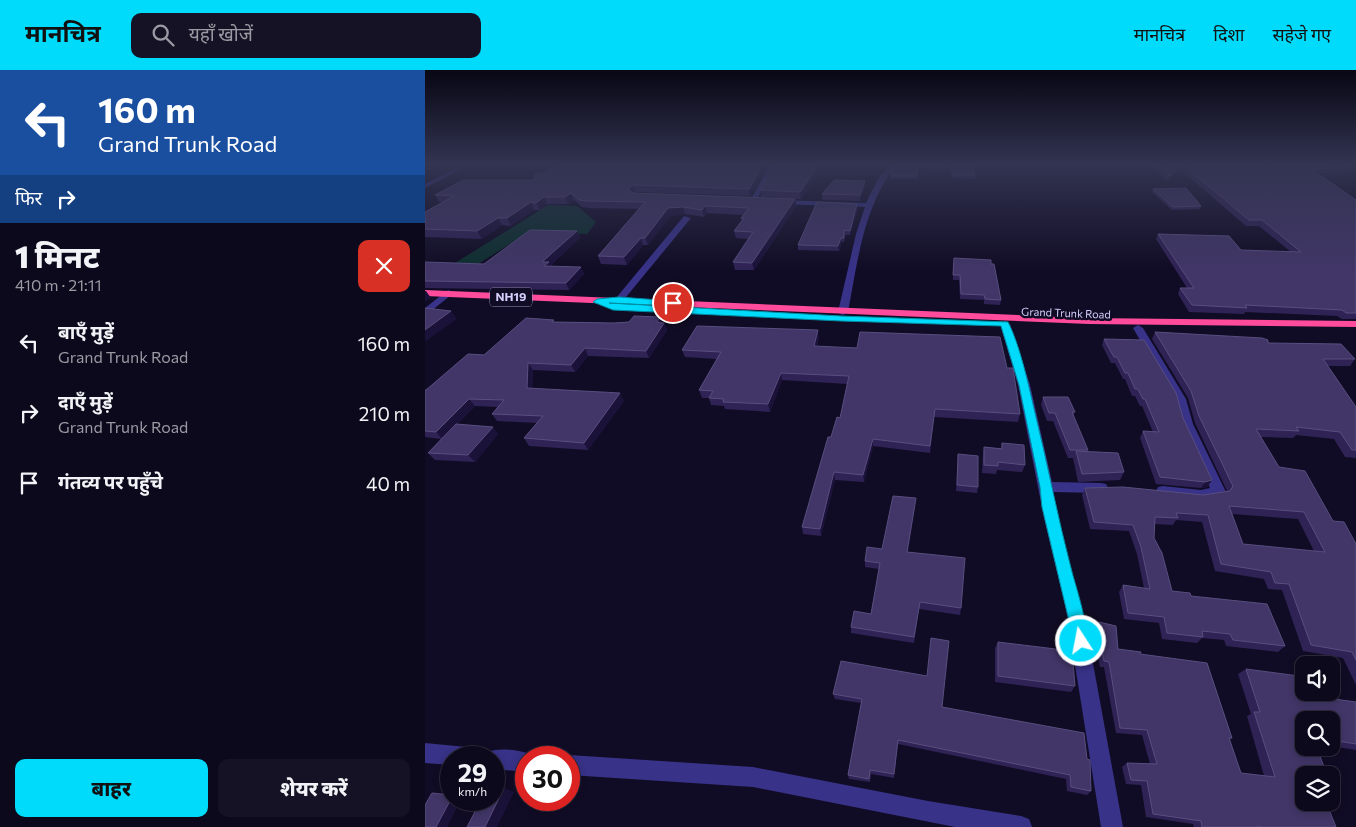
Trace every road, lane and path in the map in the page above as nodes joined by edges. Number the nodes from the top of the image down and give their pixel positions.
1 (871, 199) edge
2 (743, 201) edge
3 (753, 201) joint
4 (763, 201) edge
5 (772, 202) edge
6 (869, 205) junction
7 (687, 218) edge
8 (425, 293) edge
9 (448, 294) junction
10 (619, 300) junction
11 (597, 302) junction
12 (843, 312) junction
13 (425, 313) edge
14 (1005, 324) junction
15 (1356, 324) edge
16 (1138, 328) junction
17 (1356, 331) edge
18 (1046, 487) junction
19 (1120, 488) edge
20 (1147, 490) edge
21 (425, 753) edge
22 (440, 754) edge
23 (580, 767) edge
24 (1021, 827) edge
25 (1112, 827) edge

1 - 6 street
2 - 3 street
3 - 4 street
5 - 6 street
6 - 12 street
7 - 10 street
8 - 9 highway, Grand Trunk Road / NH19
9 - 11 highway, Grand Trunk Road / NH19
9 - 13 street
10 - 11 highway, Grand Trunk Road / NH19
10 - 12 highway, Grand Trunk Road / NH19
11 - 14 highway, Grand Trunk Road / NH19
12 - 15 highway, Grand Trunk Road / NH19
14 - 16 highway, Grand Trunk Road / NH19
14 - 18 street
16 - 17 highway, Grand Trunk Road / NH19
16 - 20 street
18 - 19 street
18 - 25 street
21 - 22 street
23 - 24 street

